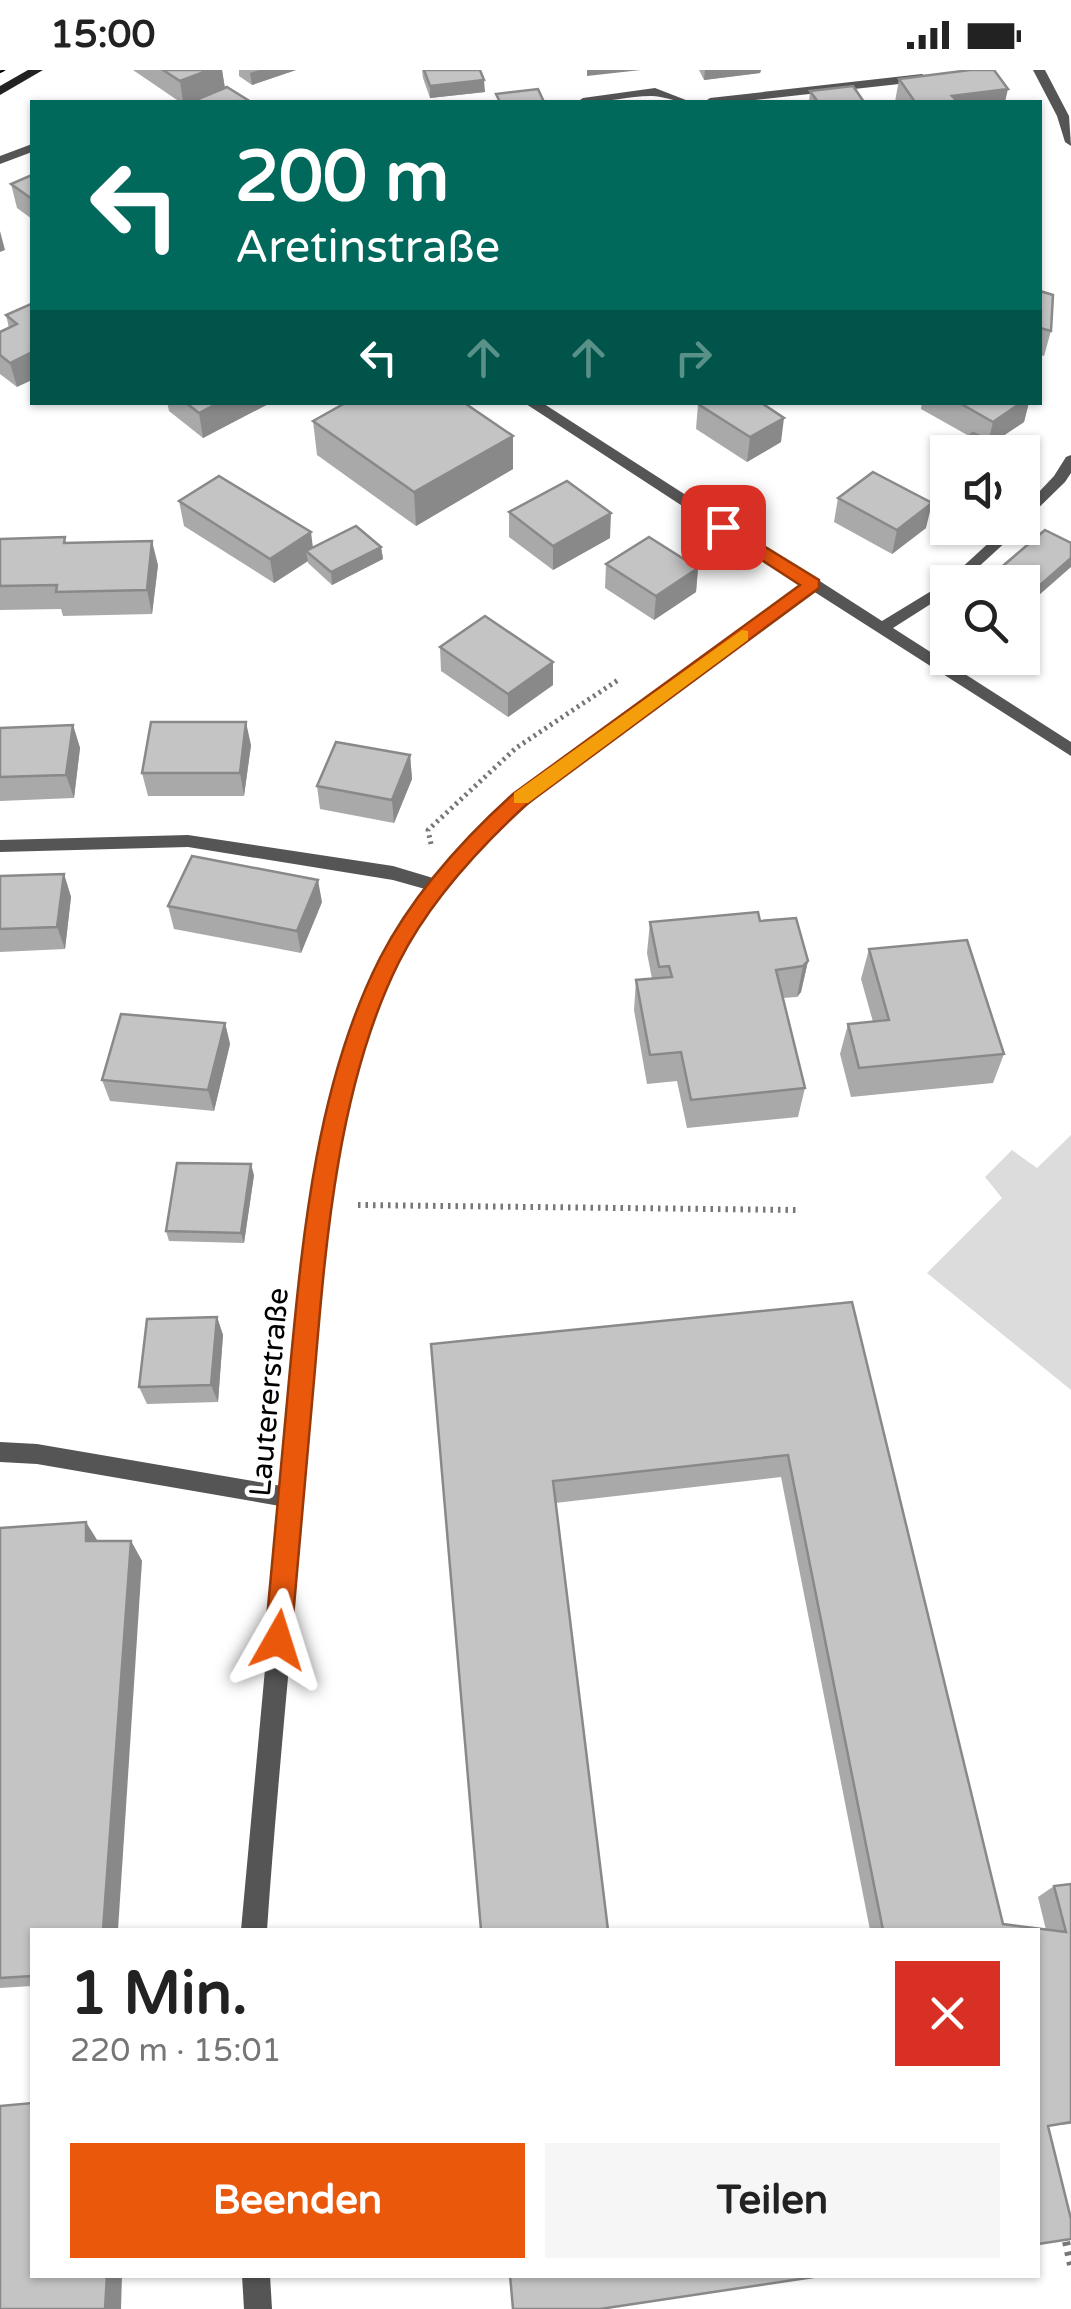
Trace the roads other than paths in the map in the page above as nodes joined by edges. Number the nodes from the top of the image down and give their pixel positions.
1 (37, 70) edge
2 (1038, 70) edge
3 (928, 77) edge
4 (0, 90) edge
5 (597, 100) edge
6 (679, 100) edge
7 (727, 100) edge
8 (1071, 142) edge
9 (30, 149) edge
10 (0, 160) edge
11 (535, 405) edge
12 (1071, 460) edge
13 (1040, 500) edge
14 (995, 545) edge
15 (972, 565) edge
16 (812, 584) junction
17 (930, 597) edge
18 (882, 628) junction
19 (1071, 750) edge
20 (0, 846) edge
21 (438, 886) junction
22 (0, 1452) edge
23 (292, 1498) junction
24 (254, 1928) edge
25 (256, 2278) edge
26 (258, 2309) edge

1 - 4 main road
2 - 8 street
3 - 7 street
5 - 6 street
9 - 10 street
11 - 16 street
12 - 13 street
14 - 15 street
16 - 18 street
16 - 21 street, Lautererstraße
17 - 18 street
18 - 19 street
20 - 21 street
21 - 23 street, Lautererstraße
22 - 23 street
23 - 24 street, Lautererstraße
25 - 26 street

